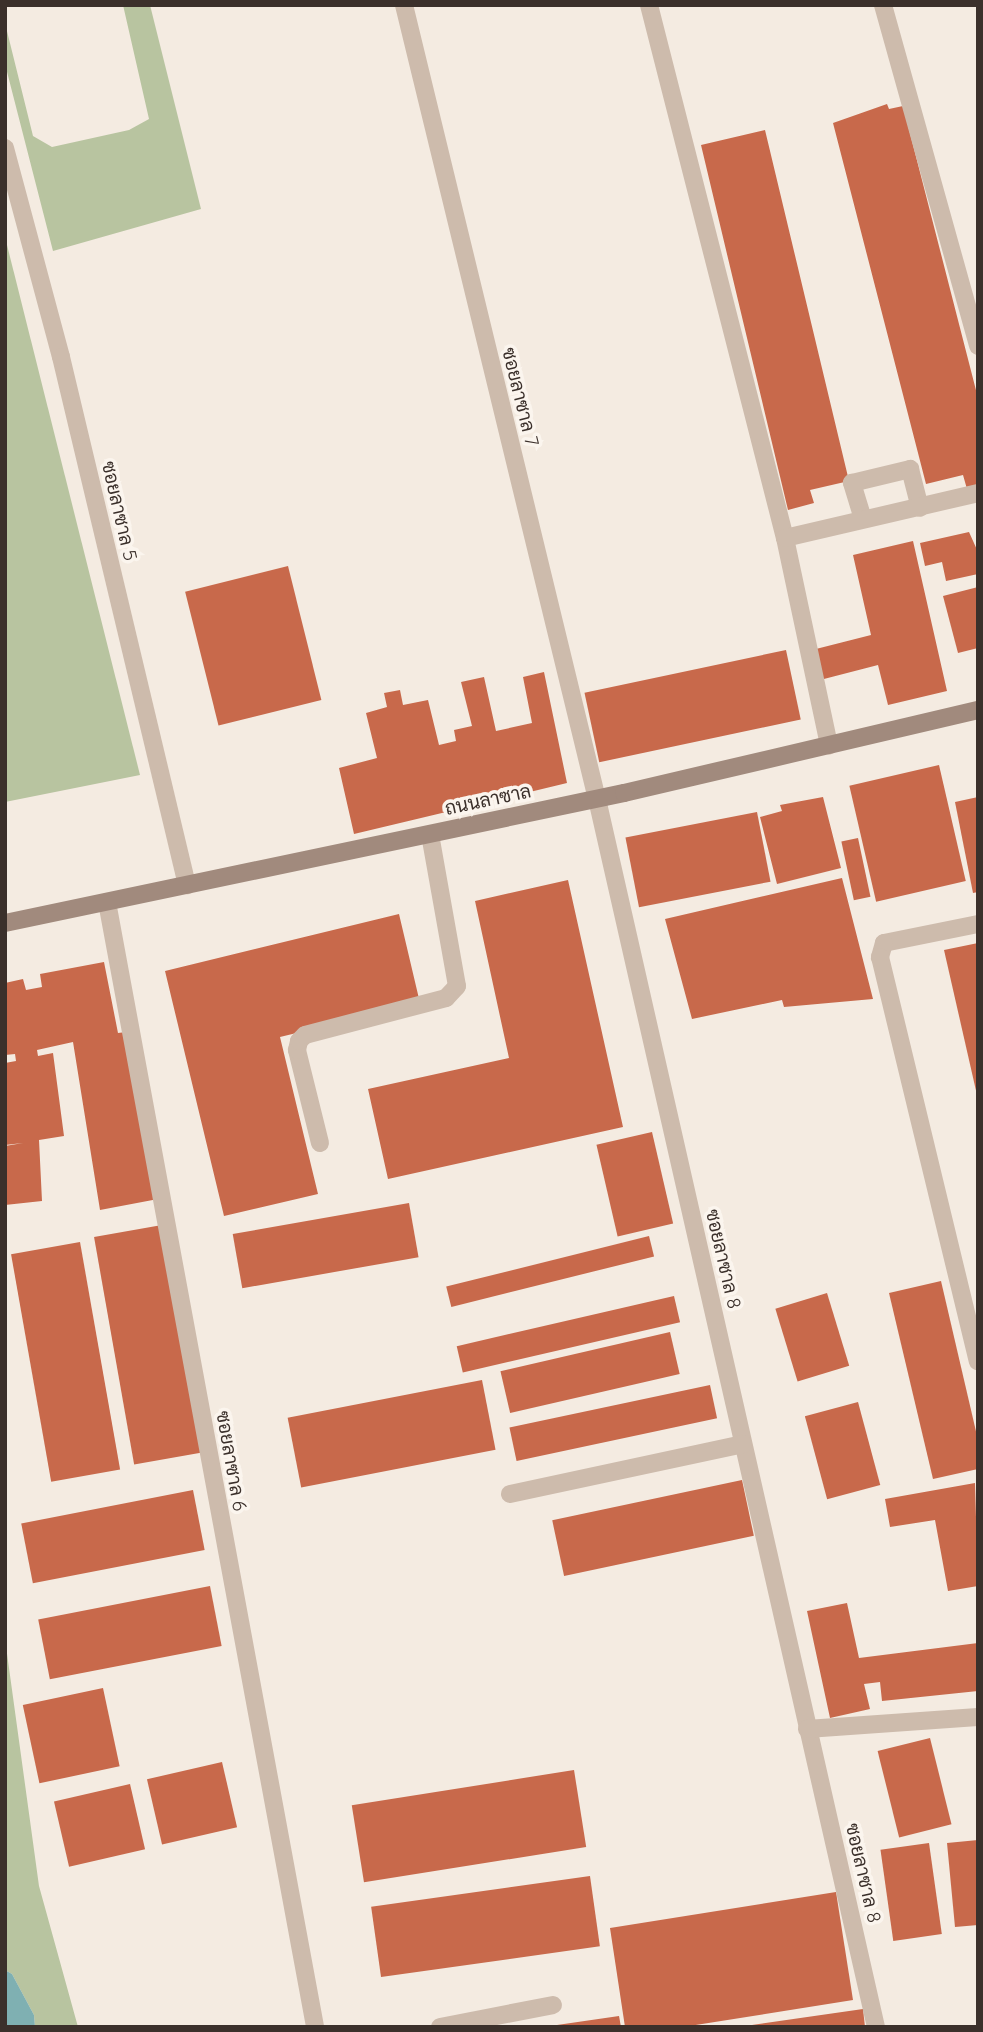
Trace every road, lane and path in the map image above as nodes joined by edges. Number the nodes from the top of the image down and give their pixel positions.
1 (404, 5) edge
2 (649, 5) edge
3 (883, 5) edge
4 (5, 148) edge
5 (978, 346) edge
6 (978, 493) edge
7 (920, 508) junction
8 (863, 519) junction
9 (785, 538) junction
10 (978, 710) edge
11 (829, 745) junction
12 (597, 799) junction
13 (430, 834) junction
14 (187, 885) junction
15 (107, 902) junction
16 (5, 923) edge
17 (978, 924) edge
18 (320, 1143) dead end
19 (978, 1361) edge
20 (743, 1444) junction
21 (510, 1494) dead end
22 (978, 1717) edge
23 (807, 1729) junction
24 (553, 2005) dead end
25 (315, 2027) edge
26 (440, 2027) edge
27 (876, 2027) edge

1 - 12 street, ซอยลาซาล 7
2 - 9 street
3 - 5 street
4 - 14 street, ซอยลาซาล 5
6 - 7 street
7 - 8 street
7 - 8 street
8 - 9 street
9 - 11 street
10 - 11 street, ถนนลาซาล
11 - 12 street, ถนนลาซาล
12 - 13 street, ถนนลาซาล
12 - 20 street, ซอยลาซาล 8
13 - 14 street, ถนนลาซาล
13 - 18 street
14 - 15 street, ถนนลาซาล
15 - 16 street, ถนนลาซาล
15 - 25 street, ซอยลาซาล 6
17 - 19 street
20 - 21 street
20 - 23 street, ซอยลาซาล 8
22 - 23 street
23 - 27 street, ซอยลาซาล 8
24 - 26 street

